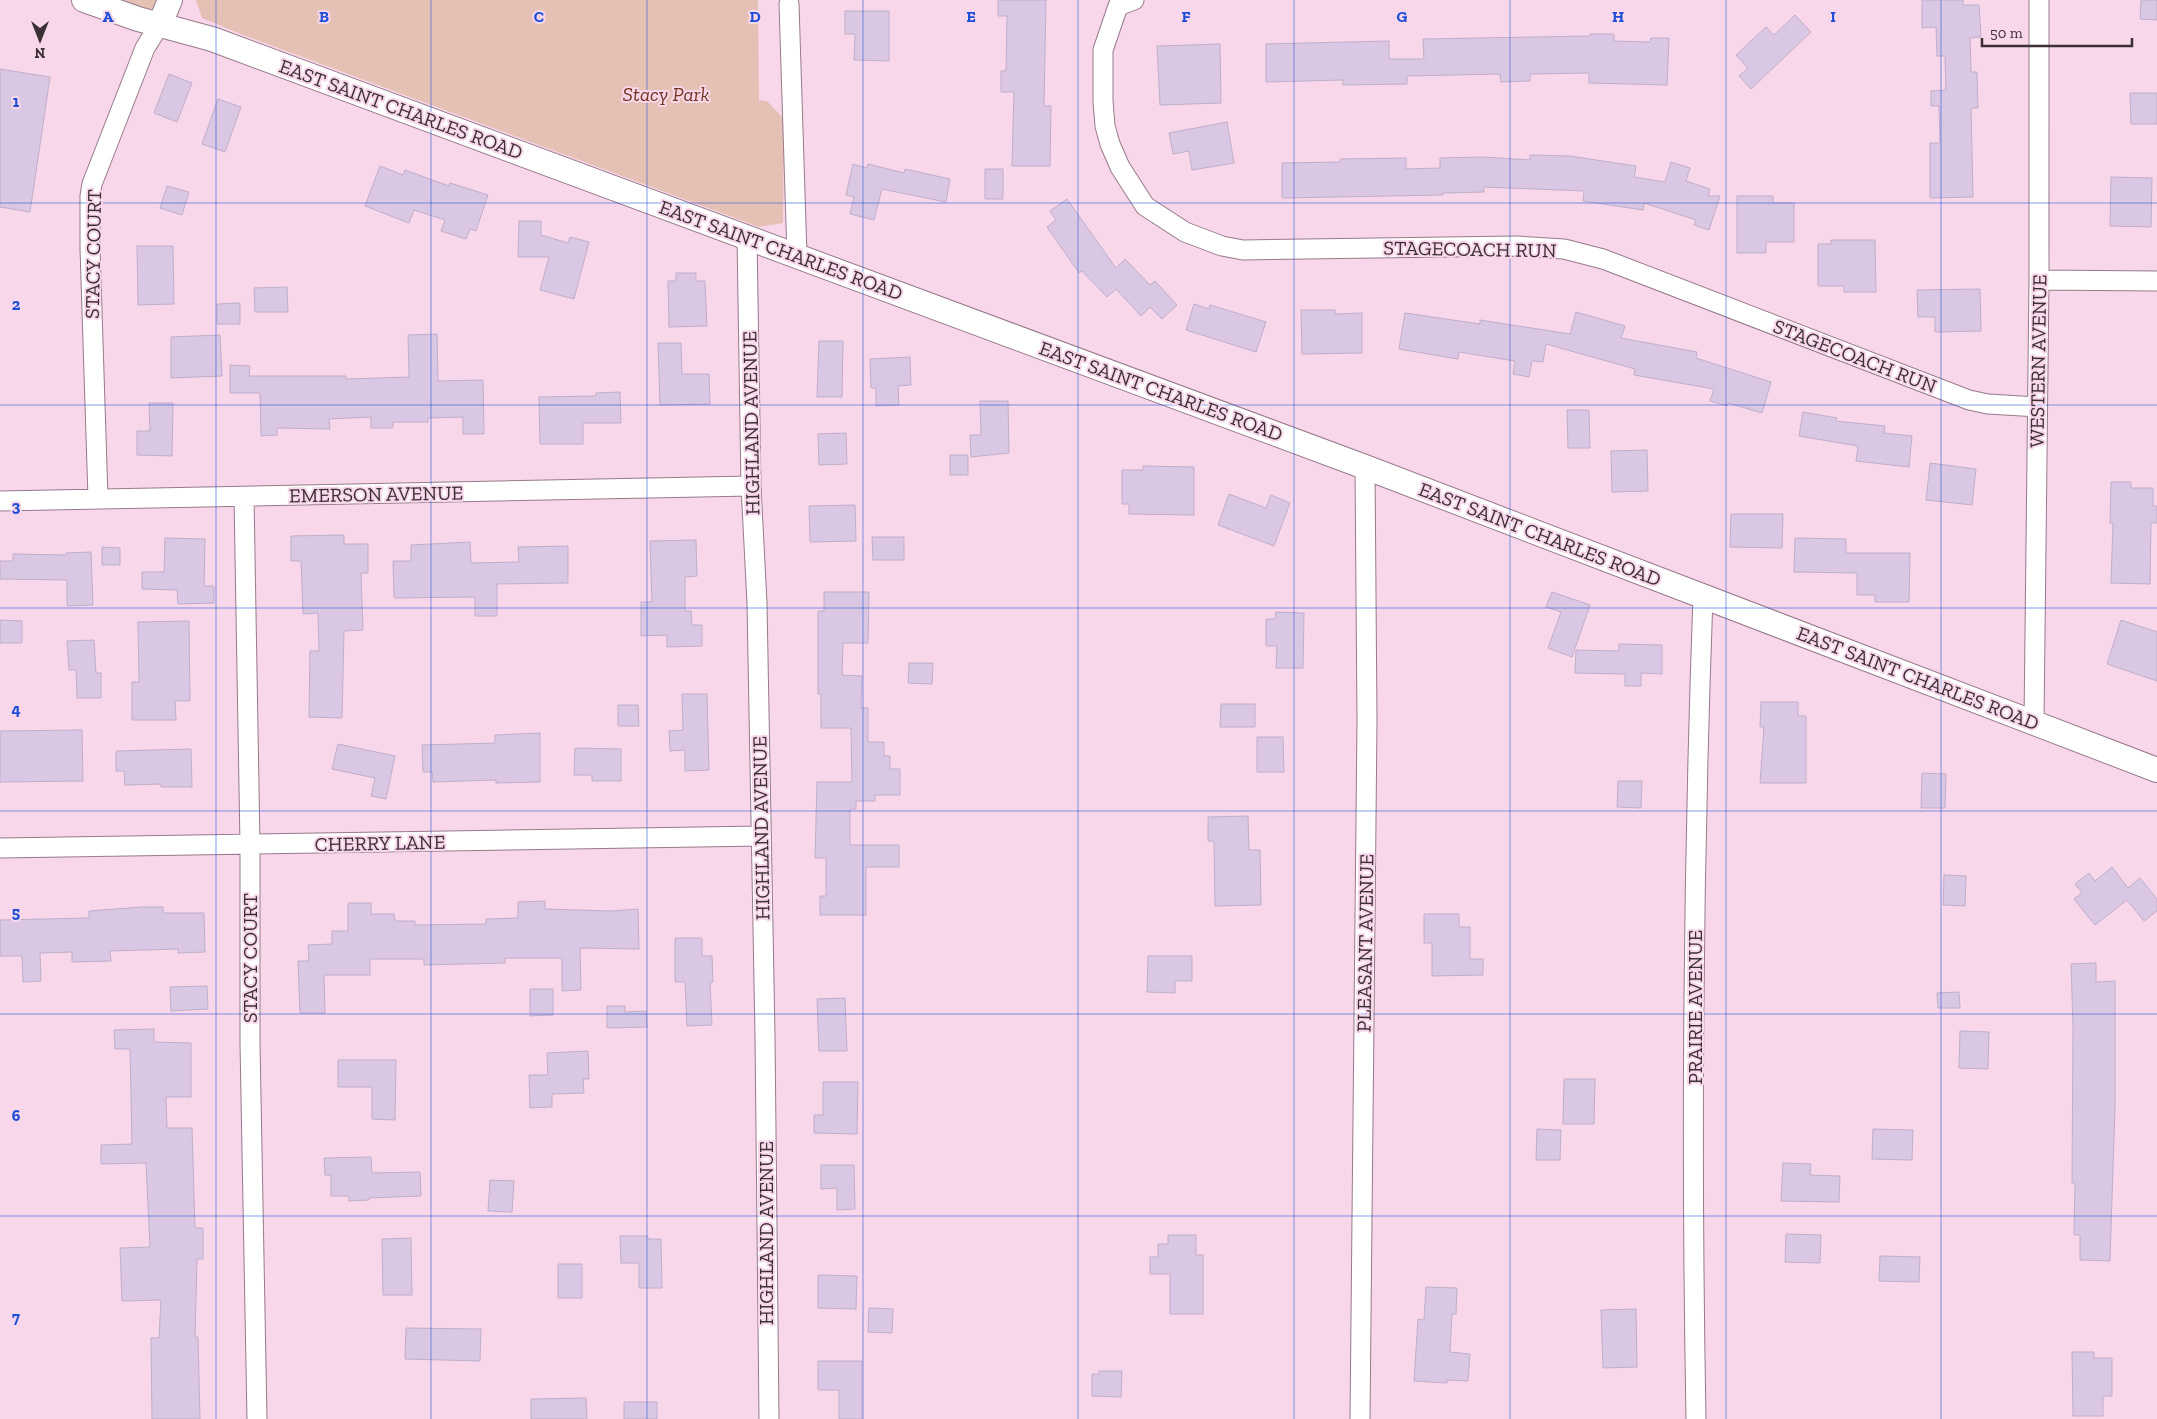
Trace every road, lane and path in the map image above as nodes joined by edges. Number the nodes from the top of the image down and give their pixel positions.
1 (84, 0) edge
2 (170, 0) edge
3 (1134, 0) edge
4 (2039, 0) edge
5 (790, 4) dead end
6 (160, 24) junction
7 (747, 237) junction
8 (797, 256) junction
9 (2039, 280) junction
10 (2157, 281) edge
11 (2037, 407) junction
12 (1365, 467) junction
13 (751, 486) junction
14 (244, 497) junction
15 (98, 498) junction
16 (0, 500) edge
17 (1703, 596) junction
18 (2034, 723) junction
19 (2157, 770) edge
20 (761, 836) junction
21 (250, 845) junction
22 (0, 848) edge
23 (257, 1419) edge
24 (768, 1419) edge
25 (1360, 1419) edge
26 (1696, 1419) edge

1 - 6 street, EAST SAINT CHARLES ROAD
2 - 6 street
3 - 11 street, STAGECOACH RUN
4 - 9 street, WESTERN AVENUE
5 - 8 street
6 - 7 street, EAST SAINT CHARLES ROAD
6 - 15 street, STACY COURT
7 - 8 street, EAST SAINT CHARLES ROAD
7 - 13 street, HIGHLAND AVENUE
8 - 12 street, EAST SAINT CHARLES ROAD
9 - 10 street
9 - 11 street, WESTERN AVENUE
11 - 18 street, WESTERN AVENUE
12 - 17 street, EAST SAINT CHARLES ROAD
12 - 25 street, PLEASANT AVENUE
13 - 14 street, EMERSON AVENUE
13 - 20 street, HIGHLAND AVENUE
14 - 15 street, EMERSON AVENUE
14 - 21 street, STACY COURT
15 - 16 street, EMERSON AVENUE
17 - 18 street, EAST SAINT CHARLES ROAD
17 - 26 street, PRAIRIE AVENUE
18 - 19 street, EAST SAINT CHARLES ROAD
20 - 21 street, CHERRY LANE
20 - 24 street, HIGHLAND AVENUE
21 - 22 street, CHERRY LANE
21 - 23 street, STACY COURT

